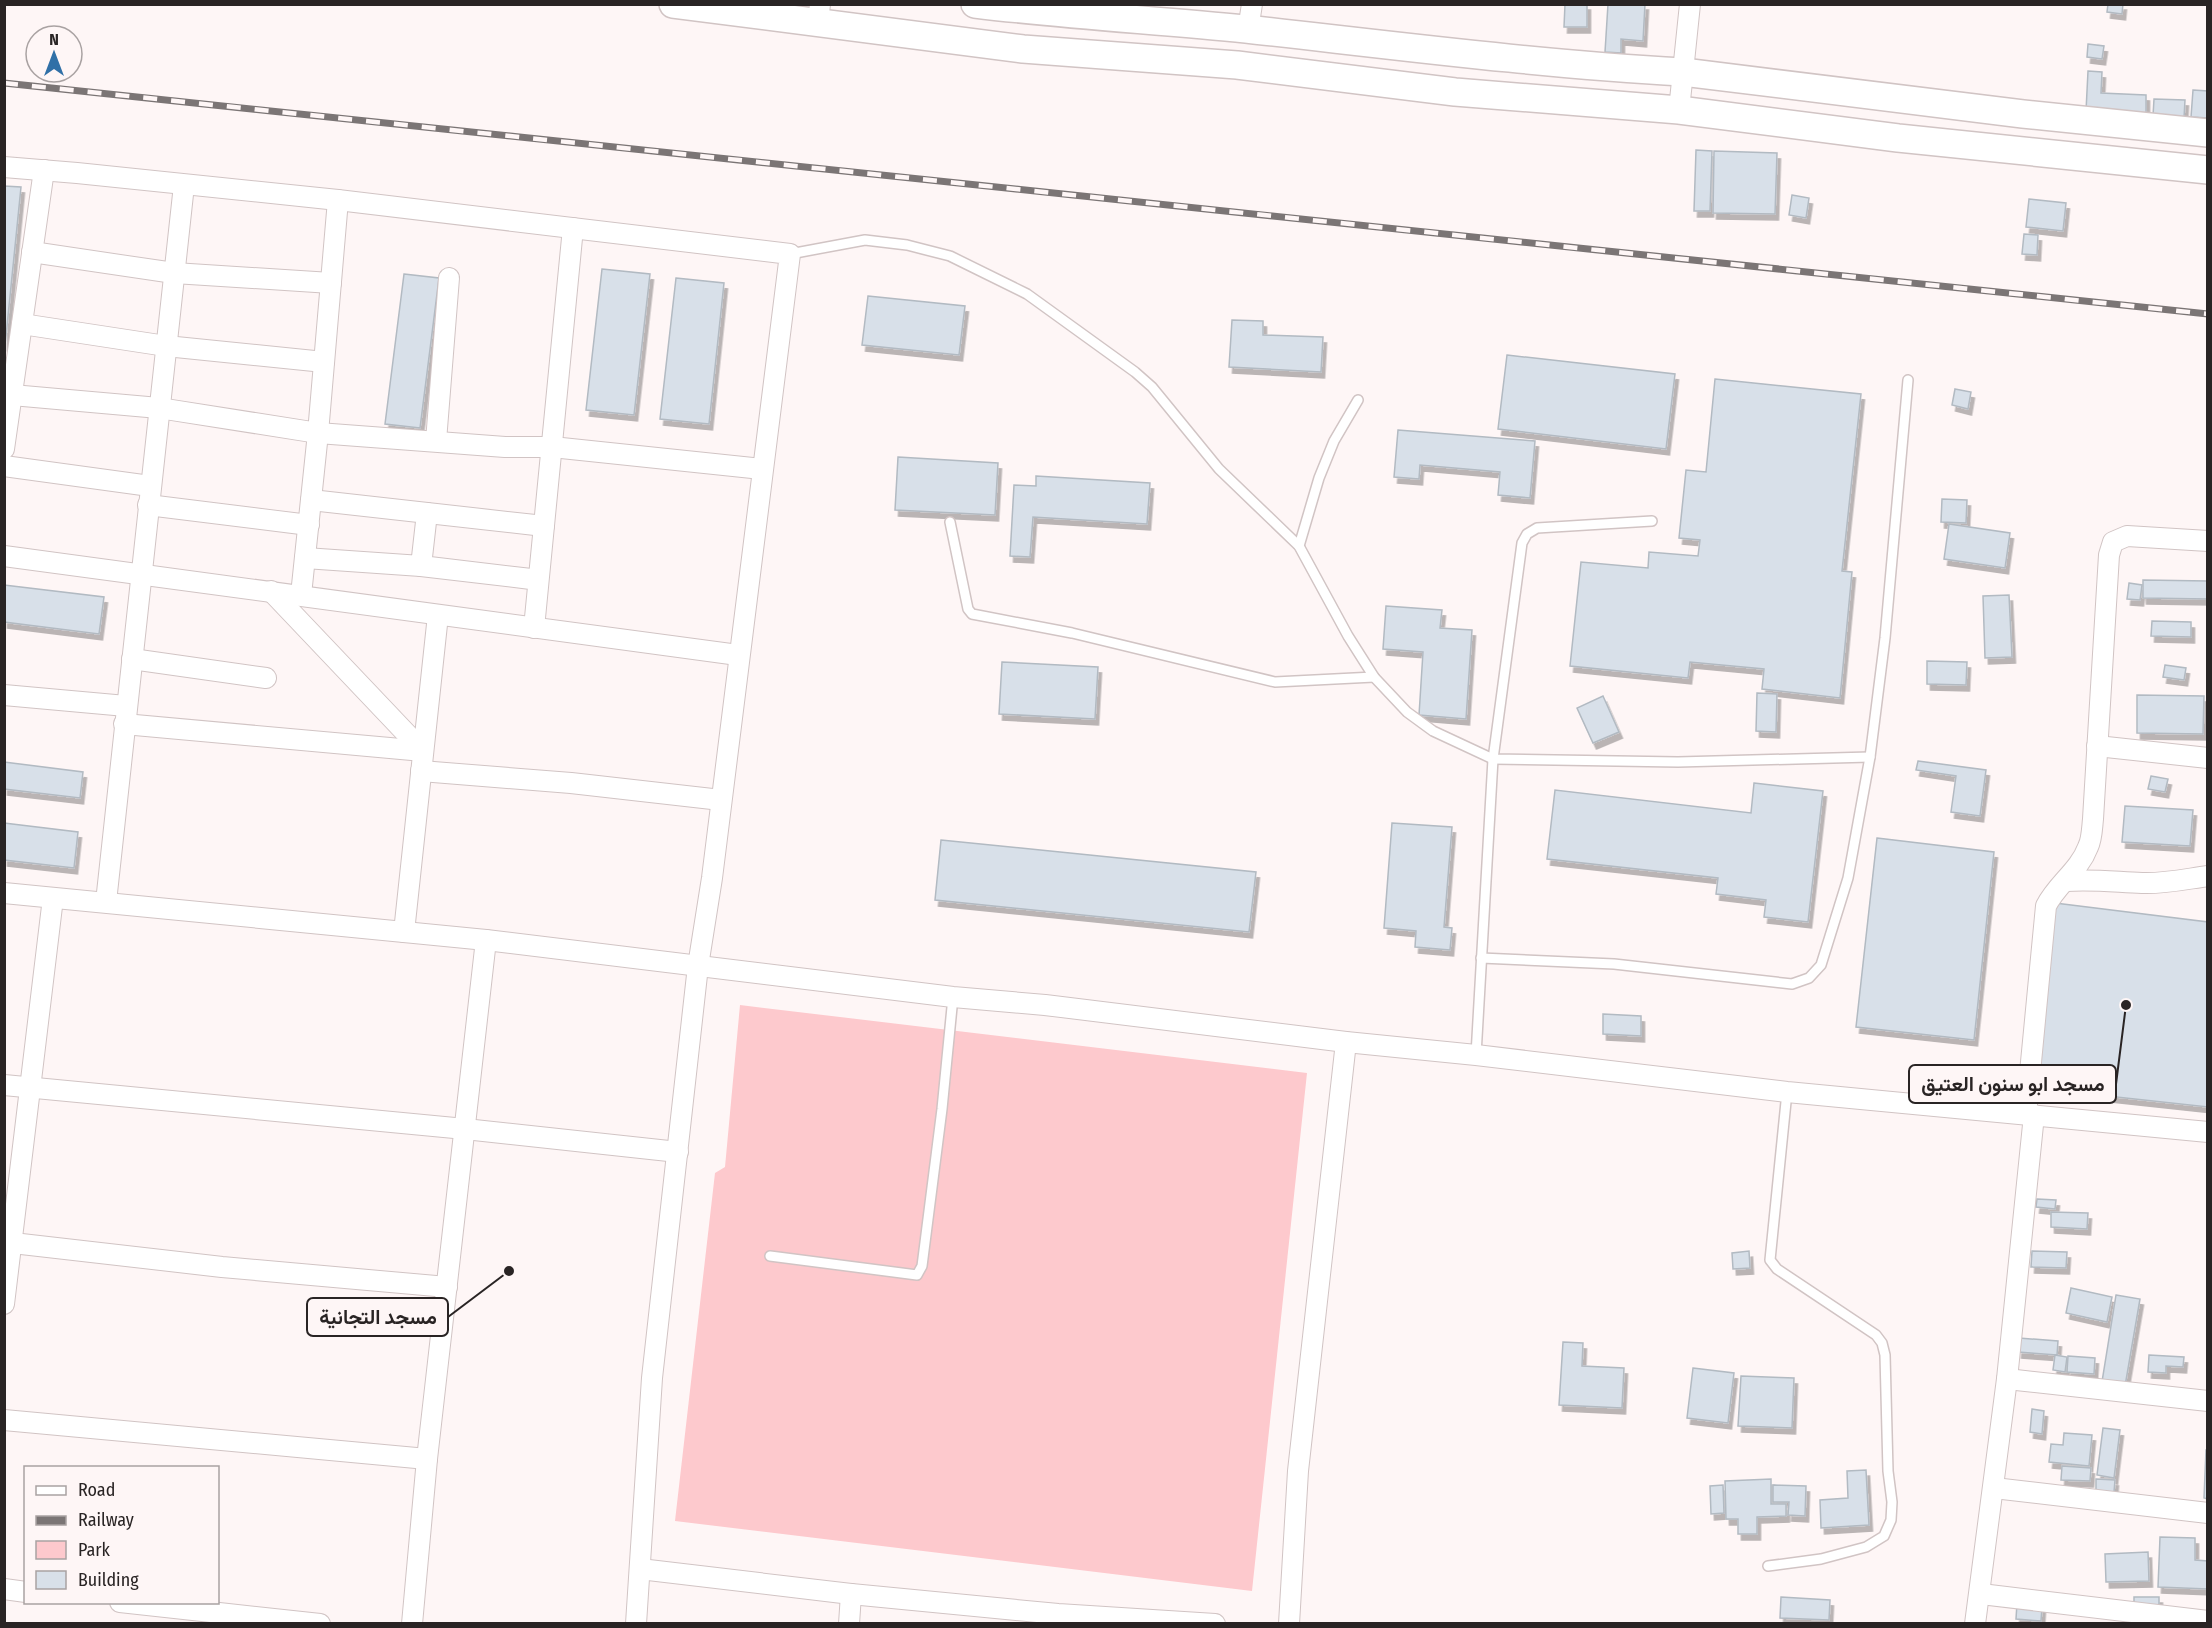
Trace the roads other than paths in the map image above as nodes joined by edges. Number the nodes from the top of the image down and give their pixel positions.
1 (673, 4) edge
2 (975, 4) edge
3 (1690, 4) edge
4 (819, 14) edge
5 (1250, 17) edge
6 (1683, 72) junction
7 (1679, 110) junction
8 (2208, 133) edge
9 (4, 167) edge
10 (2208, 170) edge
11 (44, 171) junction
12 (184, 185) junction
13 (338, 200) junction
14 (573, 228) junction
15 (33, 252) junction
16 (790, 254) junction
17 (174, 273) junction
18 (450, 278) dead end
19 (331, 283) junction
20 (22, 324) junction
21 (166, 345) junction
22 (324, 362) junction
23 (10, 365) edge
24 (1908, 380) dead end
25 (12, 395) junction
26 (1358, 400) dead end
27 (159, 408) junction
28 (318, 433) junction
29 (436, 441) junction
30 (552, 447) junction
31 (4, 449) edge
32 (4, 466) edge
33 (762, 469) junction
34 (149, 496) junction
35 (311, 500) junction
36 (428, 513) junction
37 (1652, 520) dead end
38 (950, 522) dead end
39 (309, 525) junction
40 (544, 526) junction
41 (2208, 541) edge
42 (1299, 546) junction
43 (4, 556) edge
44 (305, 558) junction
45 (422, 566) junction
46 (142, 575) junction
47 (531, 579) dead end
48 (271, 591) junction
49 (301, 595) junction
50 (438, 615) junction
51 (534, 628) junction
52 (738, 656) junction
53 (132, 658) junction
54 (1374, 677) junction
55 (266, 678) dead end
56 (4, 694) edge
57 (125, 715) junction
58 (2097, 746) junction
59 (1870, 757) junction
60 (2208, 758) edge
61 (1493, 759) junction
62 (422, 761) junction
63 (721, 800) junction
64 (2208, 876) edge
65 (2066, 880) junction
66 (4, 892) edge
67 (53, 898) junction
68 (106, 902) junction
69 (404, 932) junction
70 (486, 940) junction
71 (1481, 958) junction
72 (698, 966) junction
73 (953, 997) junction
74 (1346, 1042) junction
75 (1476, 1055) junction
76 (4, 1085) edge
77 (30, 1087) junction
78 (1787, 1092) junction
79 (2030, 1115) junction
80 (465, 1129) junction
81 (2208, 1132) edge
82 (678, 1152) junction
83 (8, 1242) edge
84 (770, 1256) dead end
85 (447, 1287) junction
86 (4, 1304) edge
87 (2007, 1379) junction
88 (2208, 1401) edge
89 (4, 1420) edge
90 (428, 1459) junction
91 (1994, 1488) junction
92 (2208, 1513) edge
93 (1768, 1566) dead end
94 (640, 1569) junction
95 (4, 1589) edge
96 (24, 1592) edge
97 (851, 1594) junction
98 (1981, 1594) junction
99 (139, 1604) edge
100 (2208, 1621) edge
101 (320, 1623) edge
102 (412, 1623) edge
103 (636, 1623) edge
104 (849, 1623) edge
105 (1215, 1623) edge
106 (1289, 1623) edge
107 (1975, 1623) edge

1 - 4 main road
2 - 5 main road
3 - 6 street
4 - 7 main road
5 - 6 main road
6 - 7 street
6 - 8 main road
7 - 10 main road
9 - 11 street
11 - 12 street
11 - 15 street
12 - 13 street
12 - 17 street
13 - 14 street
13 - 19 street
14 - 16 street
14 - 30 street
15 - 17 street
15 - 20 street
16 - 33 street
16 - 42 lane
17 - 19 street
17 - 21 street
18 - 29 street
19 - 22 street
20 - 21 street
20 - 23 street
21 - 22 street
21 - 27 street
22 - 28 street
23 - 25 street
24 - 59 lane
25 - 27 street
25 - 31 street
26 - 42 lane
27 - 28 street
27 - 34 street
28 - 29 street
28 - 35 street
29 - 30 street
30 - 33 street
30 - 40 street
32 - 34 street
33 - 52 street
34 - 39 street
34 - 46 street
35 - 36 street
35 - 39 street
36 - 40 street
36 - 45 street
37 - 61 lane
38 - 54 lane
39 - 44 street
40 - 51 street
41 - 58 street
42 - 54 lane
43 - 46 street
44 - 45 street
44 - 49 street
45 - 47 street
46 - 48 street
46 - 53 street
48 - 49 street
48 - 62 street
49 - 50 street
50 - 51 street
50 - 62 street
51 - 52 street
52 - 63 street
53 - 55 street
53 - 57 street
54 - 61 lane
56 - 57 street
57 - 62 street
57 - 68 street
58 - 60 street
58 - 65 street
59 - 61 lane
59 - 71 lane
61 - 71 lane
62 - 63 street
62 - 69 street
63 - 72 street
64 - 65 street
65 - 79 street
66 - 67 street
67 - 68 street
67 - 77 street
68 - 69 street
69 - 70 street
70 - 72 street
70 - 80 street
71 - 75 lane
72 - 73 street
72 - 82 street
73 - 74 street
73 - 84 lane
74 - 75 street
74 - 106 street
75 - 78 street
76 - 77 street
77 - 80 street
77 - 83 street
78 - 79 street
78 - 93 lane
79 - 81 street
79 - 87 street
80 - 82 street
80 - 85 street
82 - 94 street
83 - 85 street
83 - 86 street
85 - 90 street
87 - 88 street
87 - 91 street
89 - 90 street
90 - 102 street
91 - 92 street
91 - 98 street
94 - 97 street
94 - 103 street
95 - 96 street
97 - 104 street
97 - 105 street
98 - 100 street
98 - 107 street
99 - 101 street

